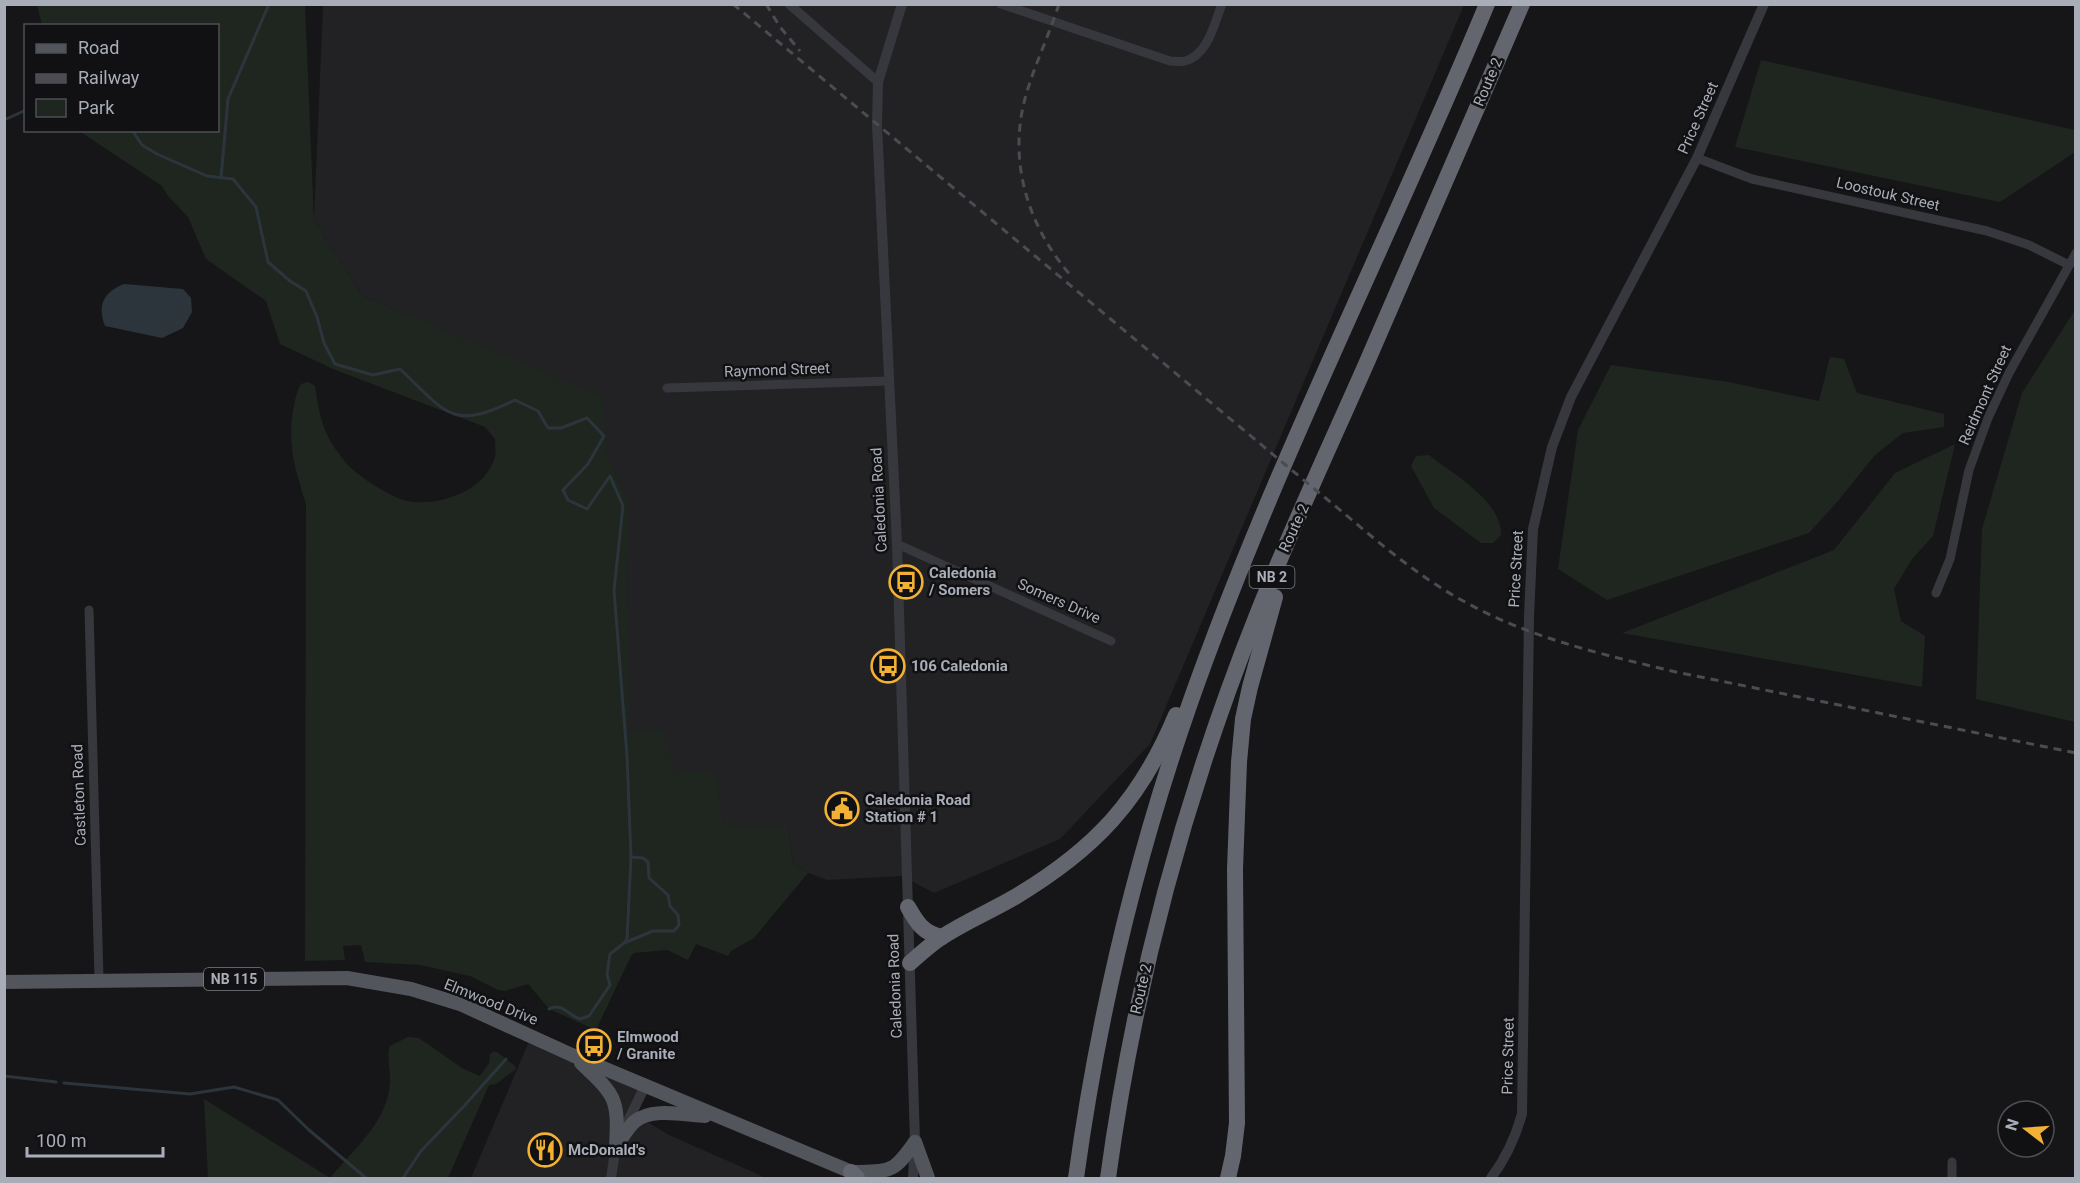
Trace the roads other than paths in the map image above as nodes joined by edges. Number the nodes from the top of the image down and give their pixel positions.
1 (789, 4) edge
2 (902, 4) edge
3 (1000, 4) edge
4 (1222, 4) edge
5 (1487, 4) edge
6 (1522, 4) edge
7 (1764, 4) edge
8 (878, 82) junction
9 (1698, 159) junction
10 (2076, 253) edge
11 (2069, 265) junction
12 (888, 381) junction
13 (667, 388) dead end
14 (1303, 508) junction
15 (897, 544) junction
16 (1936, 593) dead end
17 (89, 610) dead end
18 (1218, 631) junction
19 (1111, 641) dead end
20 (908, 907) junction
21 (942, 937) junction
22 (910, 963) junction
23 (99, 980) junction
24 (4, 982) edge
25 (572, 1055) junction
26 (645, 1086) junction
27 (718, 1117) junction
28 (915, 1142) junction
29 (616, 1146) junction
30 (1952, 1162) dead end
31 (858, 1176) edge
32 (611, 1179) edge
33 (913, 1179) edge
34 (928, 1179) edge
35 (1076, 1179) edge
36 (1108, 1179) edge
37 (1228, 1179) edge
38 (1491, 1179) edge
39 (1952, 1179) edge

1 - 8 street
2 - 8 street, Caledonia Road
3 - 4 street
5 - 18 highway, Route 2 / NB 2
6 - 14 highway, Route 2 / NB 2
7 - 9 street, Price Street
8 - 12 street, Caledonia Road
9 - 11 street, Loostouk Street
9 - 38 street, Price Street
10 - 11 street, Reidmont Street
11 - 16 street, Reidmont Street
12 - 13 street, Raymond Street
12 - 15 street, Caledonia Road
14 - 36 highway, Route 2 / NB 2
14 - 37 highway
15 - 19 street, Somers Drive
15 - 20 street, Caledonia Road
17 - 23 street, Castleton Road
18 - 21 highway
18 - 35 highway, Route 2 / NB 2
20 - 21 highway
20 - 22 street, Caledonia Road
21 - 22 highway
22 - 28 street, Caledonia Road
23 - 24 main road, Elmwood Drive / NB 115
23 - 25 main road, Elmwood Drive / NB 115
25 - 26 main road, Elmwood Drive / NB 115
25 - 29 main road
26 - 27 main road, Elmwood Drive / NB 115
26 - 29 street
27 - 29 main road
27 - 31 main road, Elmwood Drive / NB 115
28 - 31 main road
28 - 33 street, Caledonia Road
28 - 34 main road
29 - 32 street
30 - 39 street

